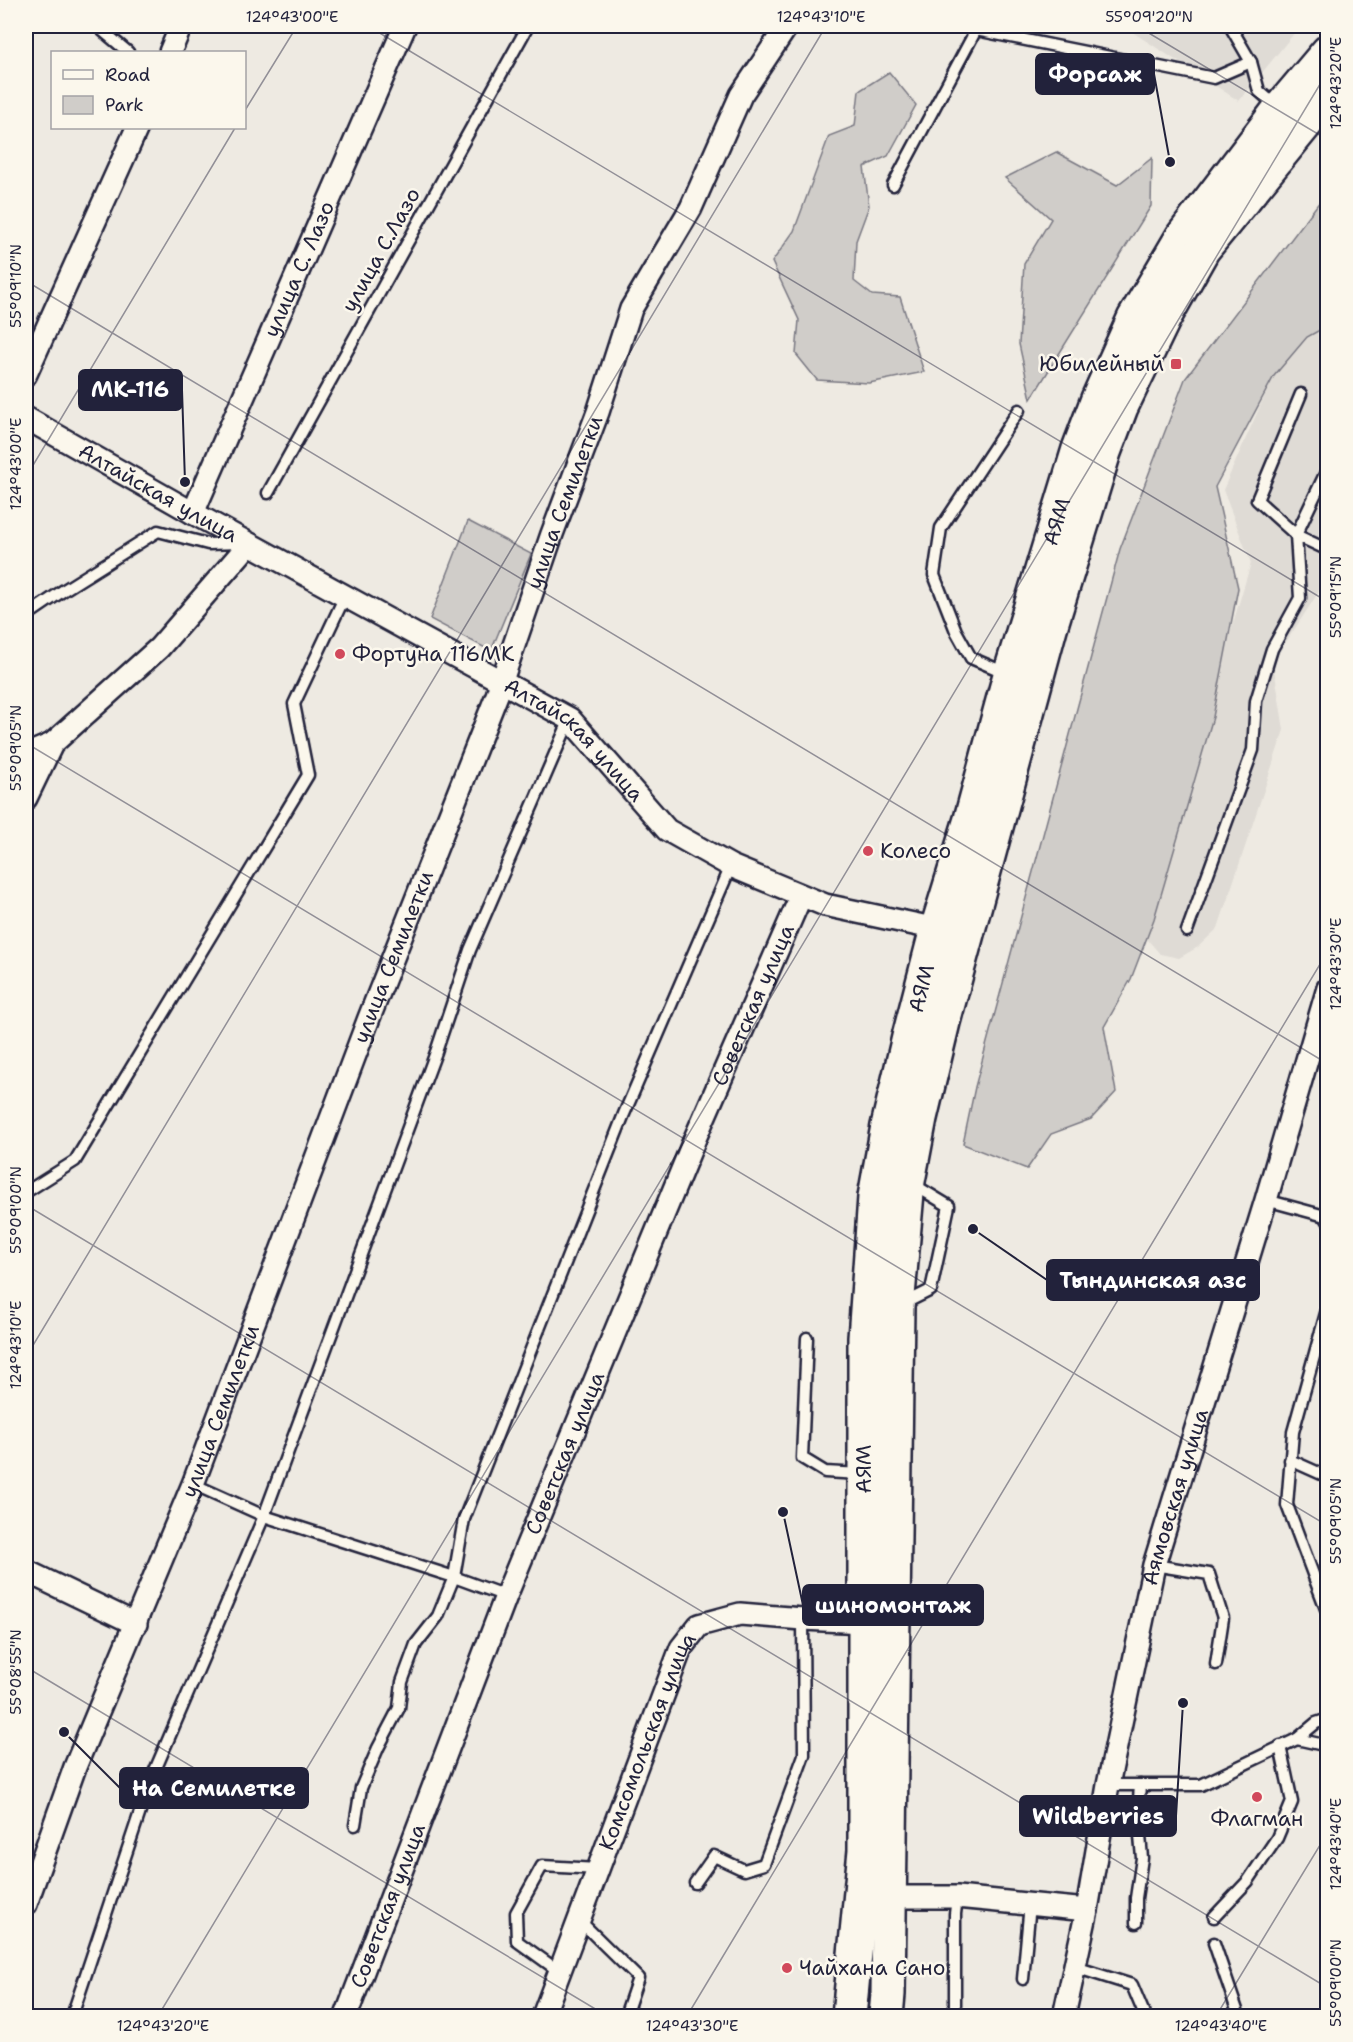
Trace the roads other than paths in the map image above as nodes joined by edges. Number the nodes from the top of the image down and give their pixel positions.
1 (97, 26) edge
2 (181, 26) edge
3 (405, 26) edge
4 (528, 26) edge
5 (787, 26) edge
6 (1230, 26) edge
7 (127, 51) edge
8 (170, 51) edge
9 (1328, 52) edge
10 (1251, 62) junction
11 (1328, 96) edge
12 (1280, 110) junction
13 (137, 129) edge
14 (893, 185) dead end
15 (26, 374) edge
16 (1301, 394) dead end
17 (1019, 410) dead end
18 (26, 418) edge
19 (1328, 468) edge
20 (268, 493) dead end
21 (193, 513) junction
22 (1296, 536) junction
23 (248, 543) junction
24 (1328, 550) edge
25 (345, 596) junction
26 (26, 616) edge
27 (1010, 675) junction
28 (502, 682) junction
29 (570, 719) junction
30 (52, 744) junction
31 (26, 755) edge
32 (26, 798) edge
33 (731, 867) junction
34 (801, 896) junction
35 (936, 929) junction
36 (1186, 931) dead end
37 (1328, 988) edge
38 (1322, 1019) edge
39 (908, 1180) junction
40 (26, 1192) edge
41 (1266, 1200) junction
42 (1328, 1221) edge
43 (1328, 1306) edge
44 (897, 1307) junction
45 (807, 1338) dead end
46 (1290, 1460) junction
47 (864, 1474) junction
48 (1328, 1477) edge
49 (193, 1484) junction
50 (264, 1516) junction
51 (1154, 1565) junction
52 (26, 1571) edge
53 (454, 1577) junction
54 (507, 1596) junction
55 (1328, 1614) edge
56 (803, 1619) junction
57 (864, 1622) junction
58 (136, 1624) junction
59 (1216, 1664) dead end
60 (1328, 1719) edge
61 (1297, 1739) junction
62 (1280, 1746) junction
63 (1328, 1746) edge
64 (1108, 1785) junction
65 (1140, 1785) junction
66 (355, 1825) dead end
67 (598, 1869) junction
68 (695, 1882) dead end
69 (890, 1897) junction
70 (957, 1897) junction
71 (26, 1904) edge
72 (1030, 1904) junction
73 (1087, 1910) junction
74 (1215, 1917) dead end
75 (579, 1920) junction
76 (1136, 1923) dead end
77 (1214, 1943) dead end
78 (1075, 1967) junction
79 (560, 1972) junction
80 (1023, 1979) dead end
81 (72, 2016) edge
82 (346, 2016) edge
83 (543, 2016) edge
84 (625, 2016) edge
85 (849, 2016) edge
86 (886, 2016) edge
87 (956, 2016) edge
88 (1064, 2016) edge
89 (1145, 2016) edge
90 (1239, 2016) edge

1 - 7 lane
2 - 8 street
3 - 21 street, улица С. Лазо
4 - 20 lane, улица С.Лазо
5 - 28 street, улица Семилетки
6 - 10 lane
9 - 12 highway, АЯМ
10 - 12 lane
10 - 14 lane
11 - 39 highway, АЯМ
12 - 27 highway, АЯМ
13 - 15 street
16 - 22 lane
17 - 27 lane
18 - 21 street, Алтайская улица
19 - 22 lane
21 - 23 street, Алтайская улица
22 - 24 lane
22 - 36 lane
23 - 25 street, Алтайская улица
23 - 26 lane
23 - 30 street
25 - 28 street, Алтайская улица
25 - 40 lane
27 - 35 highway, АЯМ
28 - 29 street, Алтайская улица
28 - 49 street, улица Семилетки
29 - 33 street, Алтайская улица
29 - 50 lane
30 - 31 street
30 - 32 street
33 - 34 street, Алтайская улица
33 - 53 lane
34 - 35 street, Алтайская улица
34 - 54 street, Советская улица
35 - 47 highway, АЯМ
37 - 38 street, Аямовская улица
38 - 41 street, Аямовская улица
39 - 44 highway, АЯМ
39 - 44 lane
41 - 42 lane
41 - 51 street, Аямовская улица
43 - 46 lane
44 - 69 highway, АЯМ
45 - 47 lane
46 - 48 lane
46 - 55 lane
47 - 57 highway, АЯМ
49 - 50 lane
49 - 58 street, улица Семилетки
50 - 53 lane
50 - 81 lane
51 - 59 lane
51 - 64 street, Аямовская улица
52 - 58 street
53 - 54 lane
53 - 66 lane
54 - 82 street, Советская улица
56 - 57 street, Комсомольская улица
56 - 67 street, Комсомольская улица
56 - 68 lane
57 - 85 highway, АЯМ
58 - 71 street, улица Семилетки
60 - 61 lane
61 - 62 lane
61 - 63 lane
62 - 65 lane
62 - 74 lane
64 - 65 lane
64 - 73 street, Аямовская улица
65 - 76 lane
67 - 75 street, Комсомольская улица
67 - 79 lane
69 - 70 street
69 - 86 highway, АЯМ
70 - 72 street
70 - 87 lane
72 - 73 street
72 - 80 lane
73 - 78 street, Аямовская улица
75 - 79 street, Комсомольская улица
75 - 84 lane
77 - 90 lane
78 - 88 street, Аямовская улица
78 - 89 lane
79 - 83 street, Комсомольская улица

